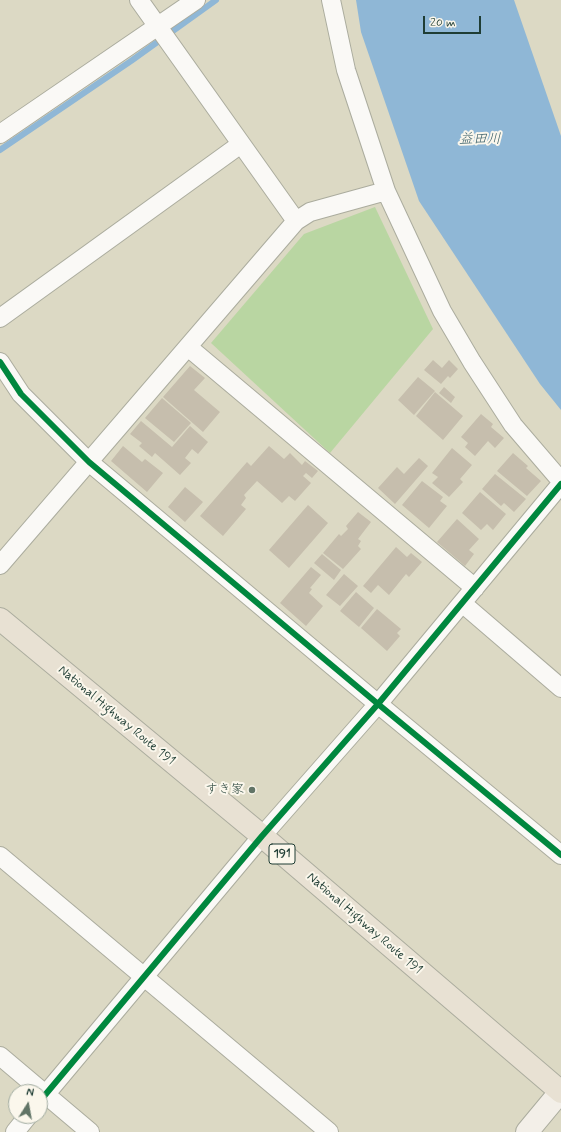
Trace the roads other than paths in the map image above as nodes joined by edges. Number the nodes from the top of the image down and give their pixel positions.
1 (139, 0) edge
2 (196, 0) edge
3 (331, 0) edge
4 (158, 27) junction
5 (0, 134) edge
6 (241, 144) junction
7 (386, 191) junction
8 (296, 221) junction
9 (0, 318) edge
10 (188, 347) junction
11 (0, 362) edge
12 (89, 462) junction
13 (561, 482) edge
14 (0, 565) edge
15 (475, 588) junction
16 (462, 603) junction
17 (0, 620) edge
18 (561, 688) edge
19 (378, 704) junction
20 (262, 836) junction
21 (561, 855) edge
22 (0, 856) edge
23 (144, 977) junction
24 (0, 1056) edge
25 (29, 1084) edge
26 (48, 1092) edge
27 (561, 1092) edge
28 (48, 1102) edge
29 (21, 1124) edge
30 (14, 1132) edge
31 (90, 1132) edge
32 (328, 1132) edge
33 (527, 1132) edge

1 - 4 street
2 - 4 street
3 - 7 street
4 - 5 street
4 - 6 street
6 - 8 street
6 - 9 street
7 - 8 street
7 - 13 street
8 - 10 street
10 - 12 street
10 - 15 street
11 - 12 street
12 - 14 street
12 - 19 street
13 - 15 street
15 - 16 street
16 - 18 street
16 - 19 street
17 - 20 highway, National Highway Route 191 / 191
19 - 20 street
19 - 21 street
20 - 23 street
20 - 27 highway, National Highway Route 191 / 191
22 - 23 street
23 - 26 street
23 - 32 street
24 - 25 street
27 - 33 street
28 - 31 street
29 - 30 street

